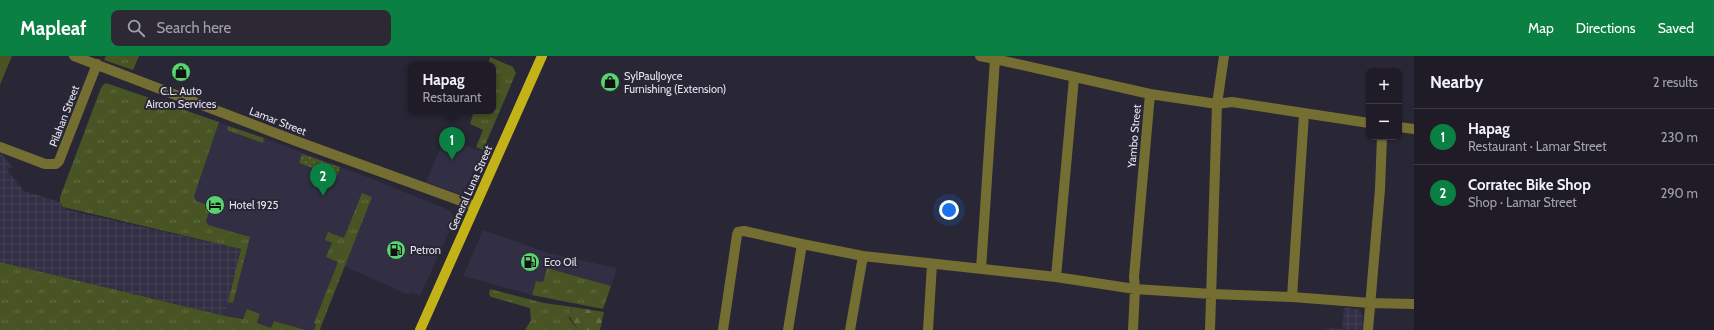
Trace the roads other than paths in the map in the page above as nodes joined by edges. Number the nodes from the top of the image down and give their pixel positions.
1 (74, 56) edge
2 (542, 56) edge
3 (980, 56) edge
4 (1224, 56) edge
5 (995, 59) junction
6 (96, 64) junction
7 (1074, 78) junction
8 (1150, 94) junction
9 (1217, 104) junction
10 (1304, 114) junction
11 (1366, 123) edge
12 (1402, 127) edge
13 (1414, 129) edge
14 (1382, 140) edge
15 (0, 147) edge
16 (475, 206) junction
17 (802, 244) junction
18 (862, 256) junction
19 (932, 264) junction
20 (980, 269) junction
21 (1056, 277) junction
22 (1135, 289) junction
23 (1212, 294) junction
24 (1292, 297) junction
25 (1370, 303) junction
26 (1414, 304) edge
27 (420, 330) edge
28 (723, 330) edge
29 (788, 330) edge
30 (850, 330) edge
31 (928, 330) edge
32 (1133, 330) edge
33 (1210, 330) edge
34 (1368, 330) edge

1 - 6 street, Lamar Street
2 - 16 main road, General Luna Street
3 - 5 street
4 - 9 street
5 - 7 street
5 - 20 street
6 - 15 street, Pilahan Street
6 - 16 street, Lamar Street
7 - 8 street
7 - 21 street
8 - 9 street, Yambo Street
8 - 22 street, Yambo Street
9 - 10 street, Yambo Street
9 - 23 street
10 - 11 street, Yambo Street
10 - 24 street
12 - 13 street
14 - 25 street
16 - 27 main road, General Luna Street
17 - 18 street
17 - 28 street
17 - 29 street
18 - 19 street
18 - 30 street
19 - 20 street
19 - 31 street
20 - 21 street
21 - 22 street
22 - 23 street
22 - 32 street, Yambo Street
23 - 24 street
23 - 33 street
24 - 25 street
25 - 26 street
25 - 34 street

